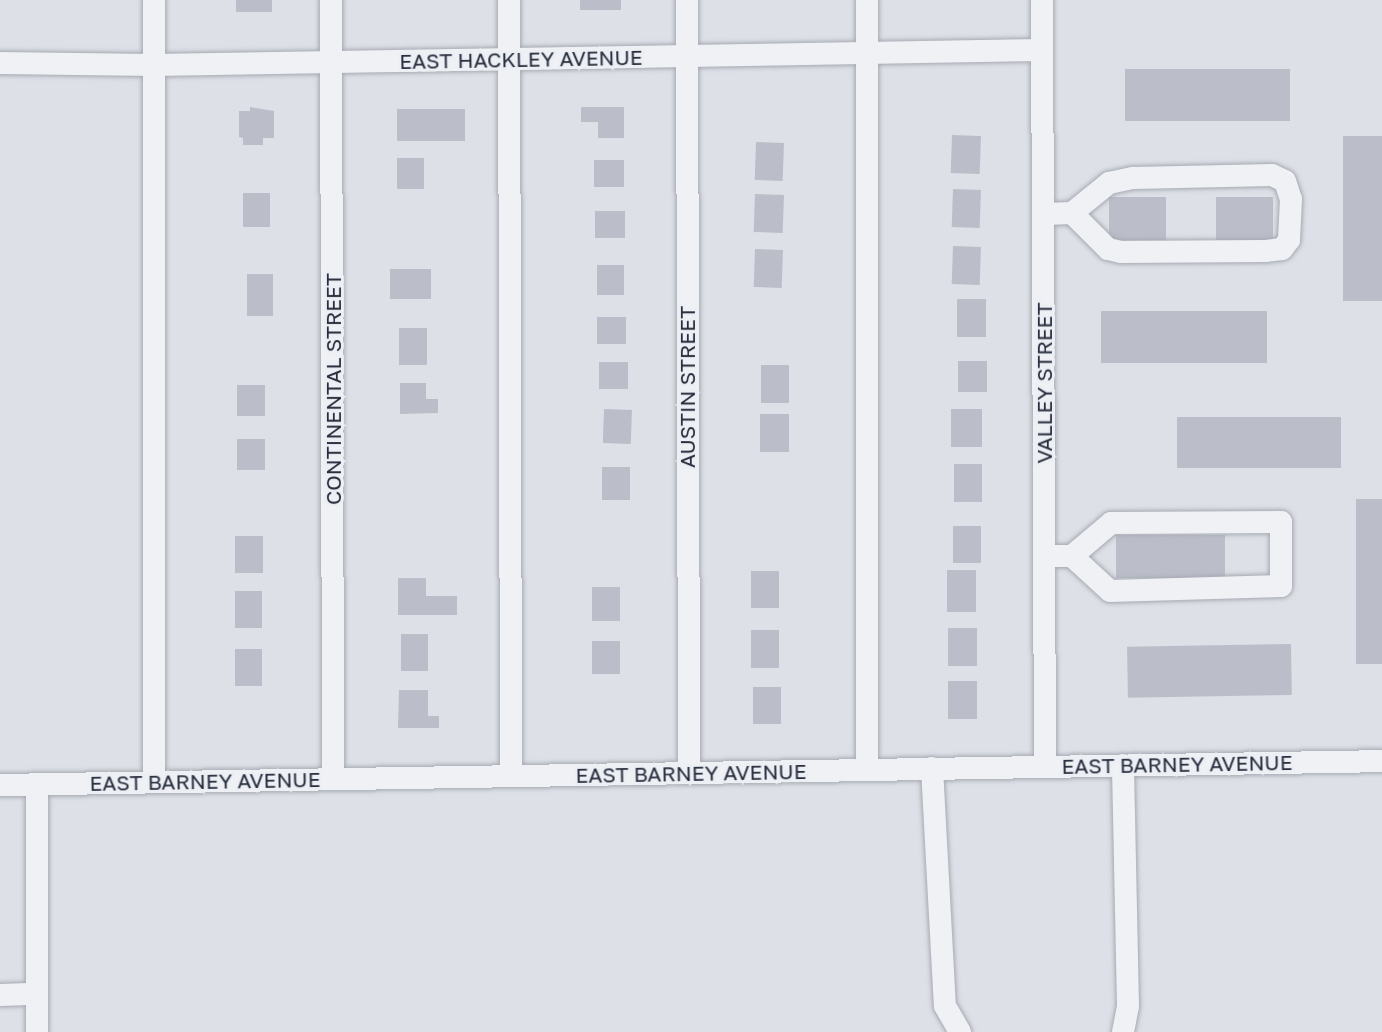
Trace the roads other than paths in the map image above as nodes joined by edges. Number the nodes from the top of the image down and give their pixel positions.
1 (154, 0) edge
2 (331, 0) edge
3 (509, 0) edge
4 (687, 0) edge
5 (867, 0) edge
6 (1042, 0) edge
7 (1042, 50) junction
8 (867, 52) junction
9 (686, 55) junction
10 (509, 59) junction
11 (331, 62) junction
12 (0, 63) edge
13 (154, 65) junction
14 (1072, 213) junction
15 (1044, 214) junction
16 (1045, 556) junction
17 (1072, 556) junction
18 (1382, 761) edge
19 (1123, 765) junction
20 (1045, 766) junction
21 (932, 768) junction
22 (867, 769) junction
23 (689, 773) junction
24 (511, 776) junction
25 (333, 778) junction
26 (154, 782) junction
27 (37, 784) junction
28 (0, 785) edge
29 (37, 994) junction
30 (0, 995) edge
31 (37, 1032) edge
32 (960, 1032) edge
33 (1123, 1032) edge

1 - 13 street
2 - 11 street, CONTINENTAL STREET
3 - 10 street
4 - 9 street, AUSTIN STREET
5 - 8 street
6 - 7 street, VALLEY STREET
7 - 8 street, EAST HACKLEY AVENUE
7 - 15 street, VALLEY STREET
8 - 9 street, EAST HACKLEY AVENUE
8 - 22 street
9 - 10 street, EAST HACKLEY AVENUE
9 - 23 street, AUSTIN STREET
10 - 11 street, EAST HACKLEY AVENUE
10 - 24 street
11 - 13 street, EAST HACKLEY AVENUE
11 - 25 street, CONTINENTAL STREET
12 - 13 street, EAST HACKLEY AVENUE
13 - 26 street
14 - 14 street
14 - 15 street
15 - 16 street, VALLEY STREET
16 - 17 street
16 - 20 street, VALLEY STREET
17 - 17 street
18 - 19 street, EAST BARNEY AVENUE
19 - 20 street, EAST BARNEY AVENUE
19 - 33 street
20 - 21 street, EAST BARNEY AVENUE
21 - 22 street, EAST BARNEY AVENUE
21 - 32 street
22 - 23 street, EAST BARNEY AVENUE
23 - 24 street, EAST BARNEY AVENUE
24 - 25 street, EAST BARNEY AVENUE
25 - 26 street, EAST BARNEY AVENUE
26 - 27 street, EAST BARNEY AVENUE
27 - 28 street, EAST BARNEY AVENUE
27 - 29 street
29 - 30 street
29 - 31 street

